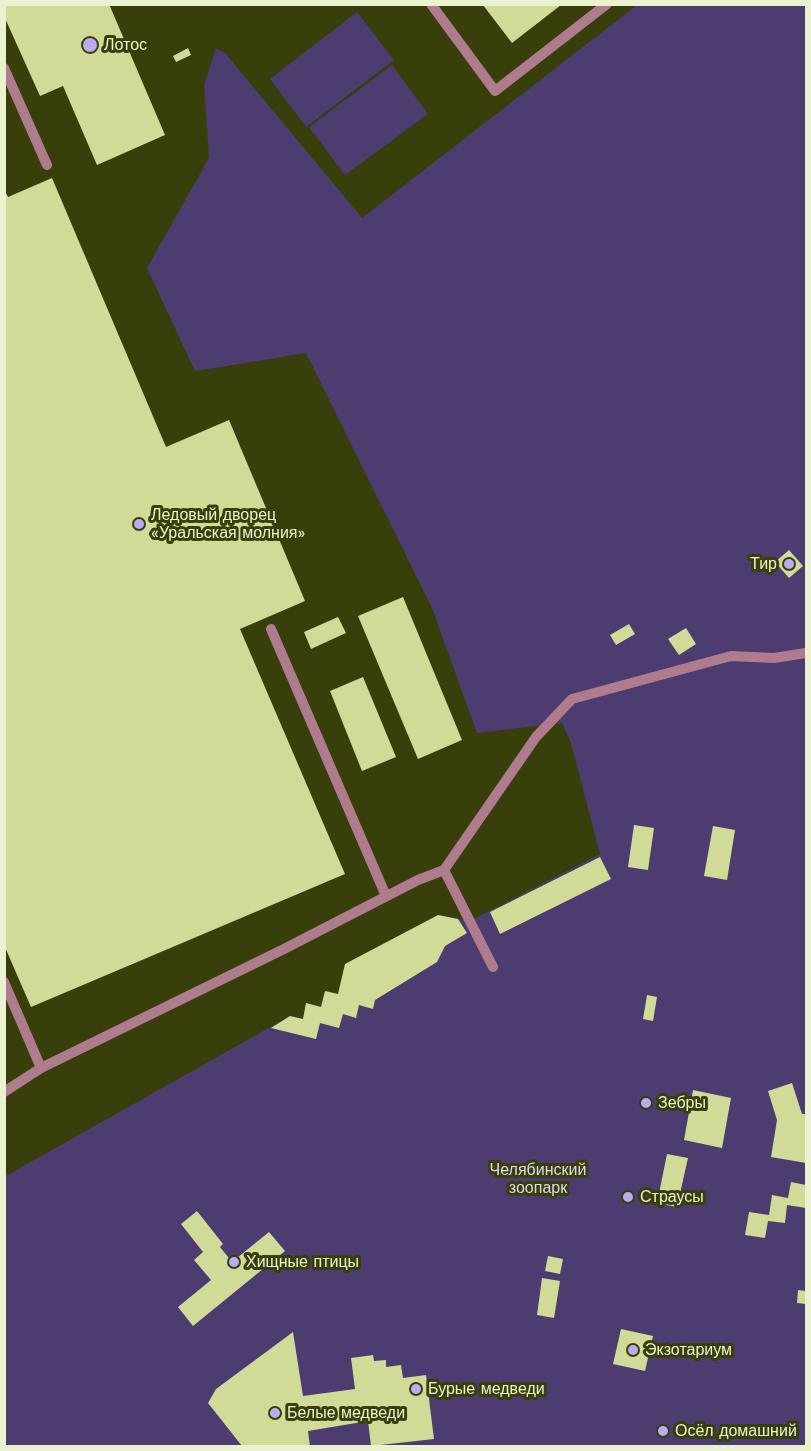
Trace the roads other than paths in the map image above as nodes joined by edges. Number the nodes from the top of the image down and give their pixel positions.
1 (431, 4) edge
2 (607, 4) edge
3 (4, 68) edge
4 (47, 165) dead end
5 (271, 629) dead end
6 (807, 653) edge
7 (444, 870) junction
8 (386, 897) junction
9 (493, 967) dead end
10 (4, 982) edge
11 (41, 1068) junction
12 (4, 1092) edge

1 - 2 lane
3 - 4 lane
5 - 8 lane
6 - 7 lane
7 - 8 lane
7 - 9 lane
8 - 11 lane
10 - 11 lane
11 - 12 lane

